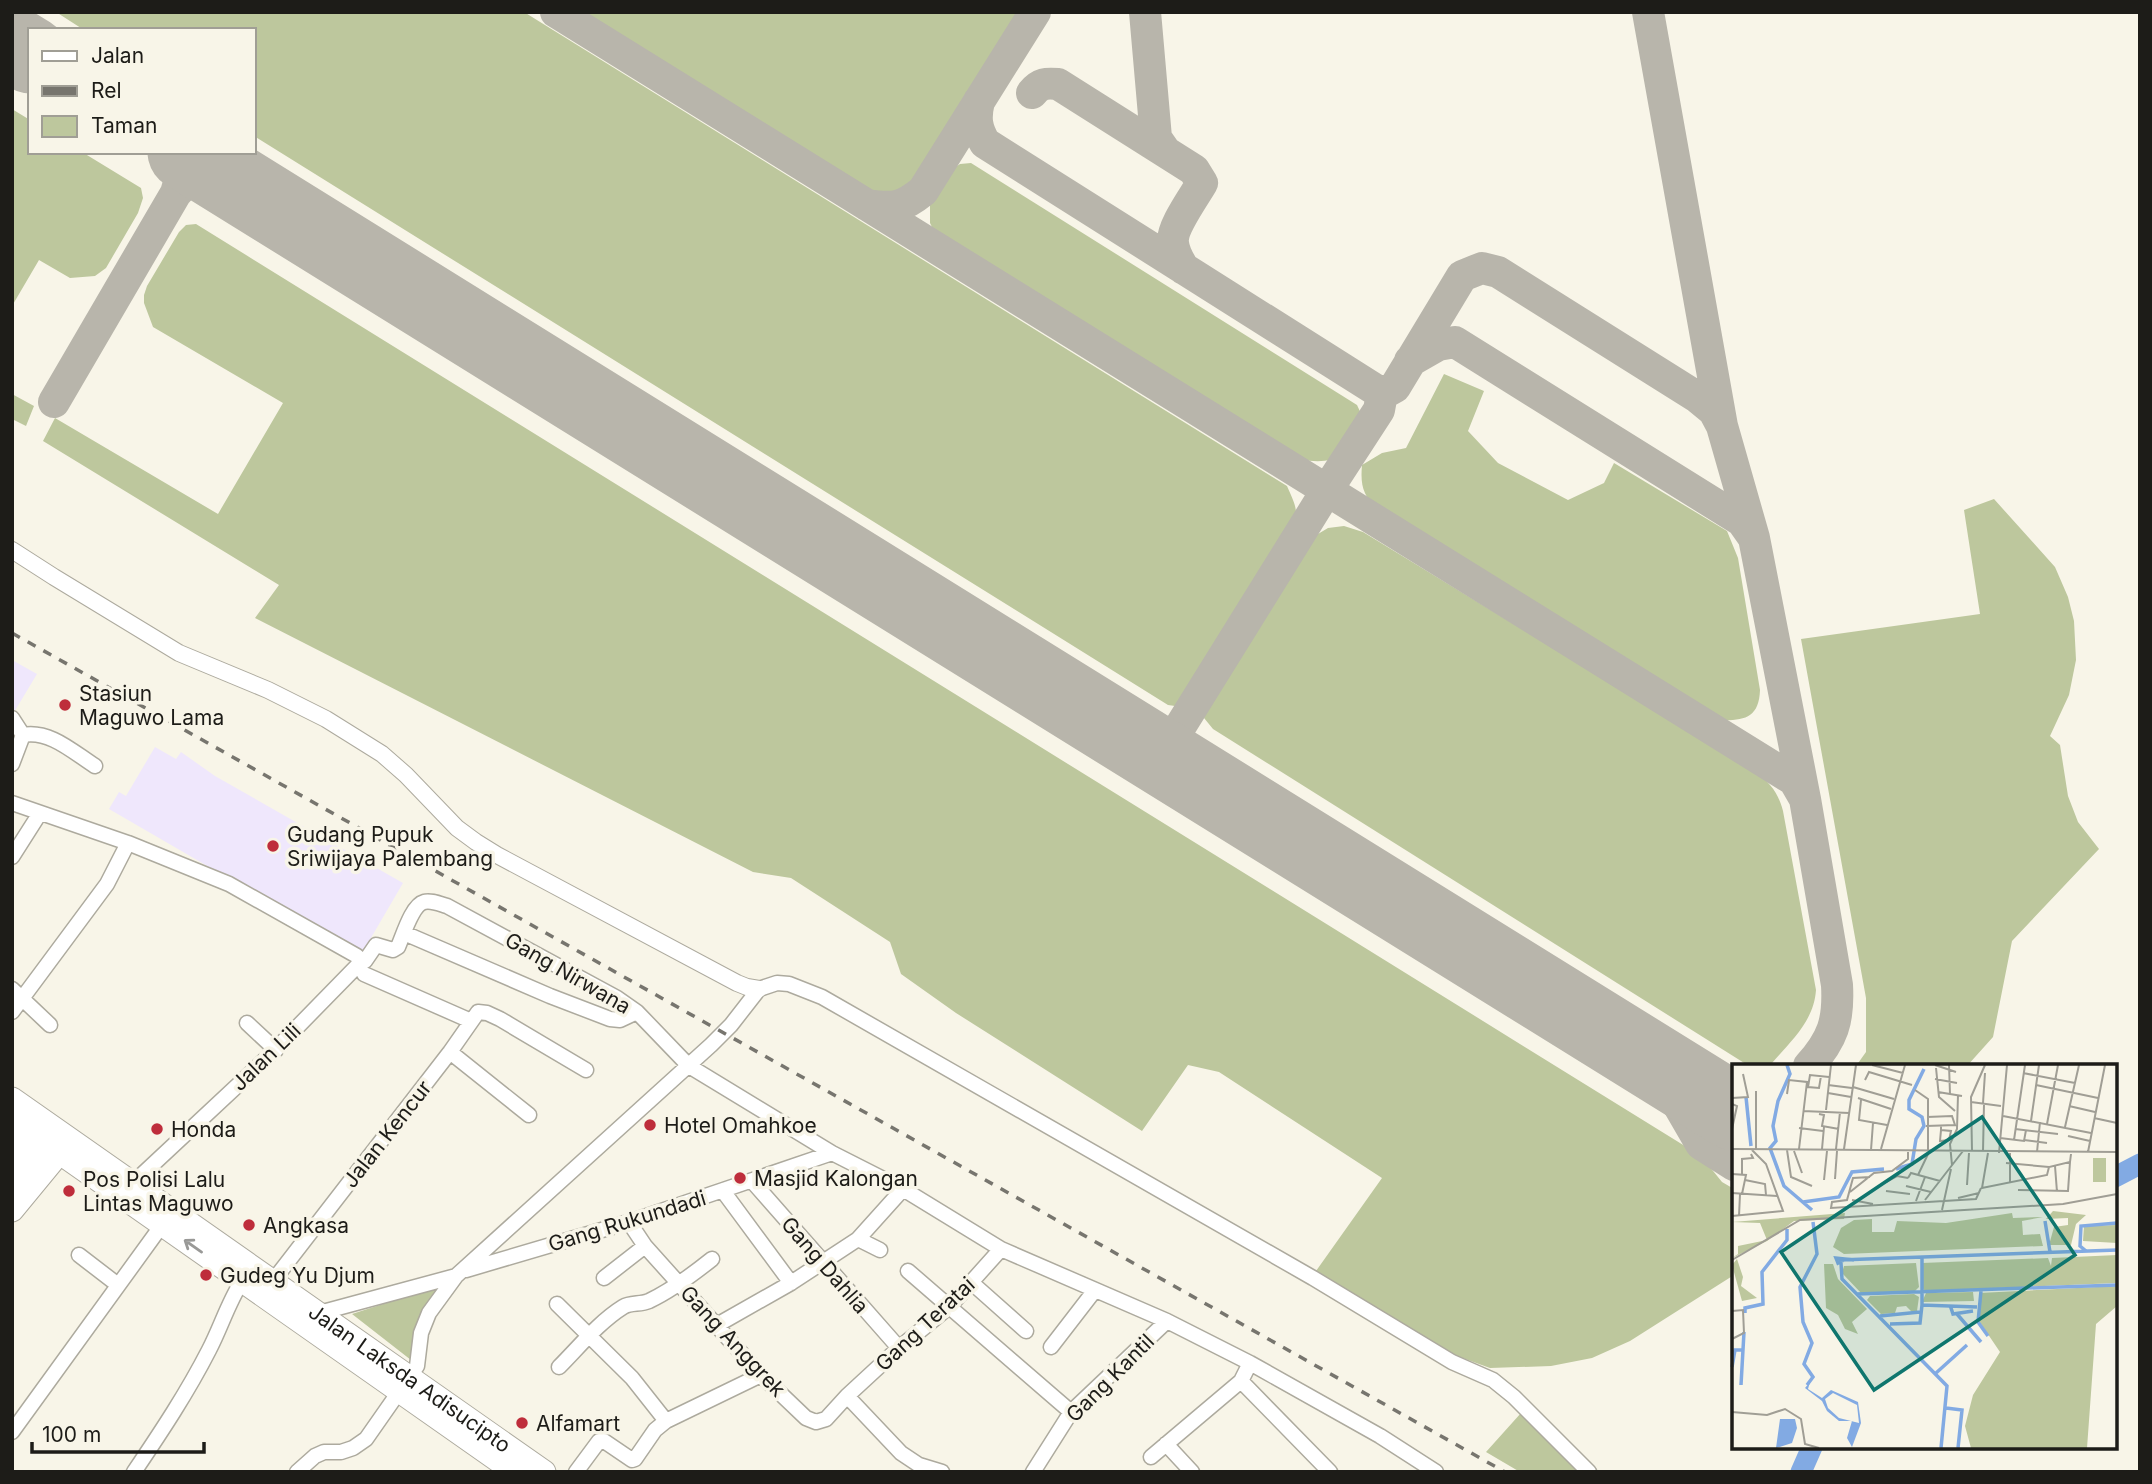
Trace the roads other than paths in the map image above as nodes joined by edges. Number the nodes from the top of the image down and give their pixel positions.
1 (12, 550) edge
2 (12, 718) edge
3 (23, 735) junction
4 (12, 764) edge
5 (95, 766) dead end
6 (12, 803) edge
7 (40, 813) junction
8 (128, 843) junction
9 (12, 857) edge
10 (404, 933) junction
11 (360, 964) junction
12 (759, 989) junction
13 (17, 993) edge
14 (12, 1012) edge
15 (636, 1012) junction
16 (471, 1021) junction
17 (247, 1023) dead end
18 (50, 1025) dead end
19 (276, 1049) junction
20 (450, 1052) junction
21 (689, 1066) junction
22 (586, 1070) dead end
23 (12, 1099) edge
24 (529, 1115) dead end
25 (12, 1119) edge
26 (12, 1128) edge
27 (57, 1141) junction
28 (832, 1153) junction
29 (98, 1180) junction
30 (752, 1181) junction
31 (134, 1183) junction
32 (18, 1184) edge
33 (903, 1189) junction
34 (723, 1191) junction
35 (12, 1210) edge
36 (629, 1222) junction
37 (162, 1224) junction
38 (858, 1239) junction
39 (645, 1246) junction
40 (1001, 1249) junction
41 (880, 1250) dead end
42 (79, 1255) dead end
43 (712, 1259) dead end
44 (822, 1263) junction
45 (908, 1271) dead end
46 (459, 1274) junction
47 (604, 1278) dead end
48 (242, 1281) junction
49 (273, 1281) junction
50 (791, 1283) junction
51 (972, 1283) junction
52 (681, 1284) junction
53 (118, 1285) junction
54 (1095, 1290) junction
55 (557, 1304) dead end
56 (949, 1307) junction
57 (314, 1320) junction
58 (1167, 1321) junction
59 (717, 1325) junction
60 (1026, 1331) dead end
61 (589, 1336) junction
62 (899, 1348) junction
63 (1051, 1348) dead end
64 (1250, 1363) junction
65 (559, 1367) dead end
66 (761, 1375) junction
67 (1241, 1381) junction
68 (405, 1384) junction
69 (847, 1396) junction
70 (1071, 1412) junction
71 (666, 1421) junction
72 (12, 1432) edge
73 (1166, 1444) junction
74 (1151, 1457) dead end
75 (1419, 1468) edge
76 (134, 1472) edge
77 (297, 1472) edge
78 (515, 1472) edge
79 (544, 1472) edge
80 (576, 1472) edge
81 (942, 1472) edge
82 (1033, 1472) edge
83 (1192, 1472) edge
84 (1330, 1472) edge
85 (1436, 1472) edge
86 (1589, 1472) edge

1 - 12 street
2 - 3 street
3 - 4 street
3 - 5 street
6 - 7 street
7 - 8 street
7 - 9 street
8 - 11 street
8 - 13 street
10 - 11 street
10 - 15 street
10 - 15 street, Gang Nirwana
11 - 16 street
11 - 19 street, Jalan Lili
12 - 21 street
12 - 86 street
13 - 14 street
13 - 18 street
15 - 21 street, Gang Nirwana
16 - 20 street, Jalan Kencur
16 - 22 street
17 - 19 street
19 - 31 street, Jalan Lili
20 - 24 street
20 - 49 street, Jalan Kencur
21 - 28 street, Gang Nirwana
21 - 46 street
23 - 27 highway
25 - 27 highway
26 - 32 highway
27 - 29 highway, Jalan Laksda Adisucipto
27 - 31 highway, Jalan Laksda Adisucipto
27 - 32 highway
28 - 30 street, Gang Rukundadi
28 - 33 street, Gang Nirwana
29 - 32 highway
29 - 37 highway, Jalan Laksda Adisucipto
30 - 34 street, Gang Rukundadi
30 - 44 street, Gang Dahlia
31 - 49 highway, Jalan Laksda Adisucipto
32 - 35 highway
33 - 38 street
33 - 40 street, Gang Nirwana
34 - 36 street, Gang Rukundadi
34 - 50 street
36 - 39 street, Gang Anggrek
36 - 46 street, Gang Rukundadi
48 -> 37 highway, Jalan Laksda Adisucipto
37 - 53 street
38 - 41 street
38 - 44 street
39 - 47 street
39 - 52 street, Gang Anggrek
40 - 51 street, Gang Teratai
40 - 54 street, Gang Nirwana
42 - 53 street
43 - 52 street
44 - 50 street
44 - 62 street, Gang Dahlia
45 - 56 street
46 - 57 street, Gang Rukundadi
46 - 68 street
48 - 57 highway, Jalan Laksda Adisucipto
48 - 76 street
49 - 57 highway, Jalan Laksda Adisucipto
50 - 59 street
51 - 56 street, Gang Teratai
51 - 60 street
52 - 59 street, Gang Anggrek
52 - 61 street
53 - 72 street
54 - 58 street, Gang Nirwana
54 - 63 street
55 - 61 street
56 - 62 street, Gang Teratai
56 - 70 street
57 - 68 highway, Jalan Laksda Adisucipto
58 - 64 street, Gang Nirwana
58 - 70 street, Gang Kantil
59 - 66 street, Gang Anggrek
61 - 65 street
61 - 71 street
62 - 69 street, Gang Teratai
64 - 67 street
64 - 75 street, Gang Nirwana
66 - 69 street, Gang Anggrek
66 - 71 street
67 - 73 street
67 - 84 street
68 - 77 street
68 - 78 highway, Jalan Laksda Adisucipto
68 - 79 highway, Jalan Laksda Adisucipto
69 - 81 street
70 - 82 street, Gang Kantil
71 - 80 street
73 - 74 street
73 - 83 street
75 - 85 street, Gang Nirwana

